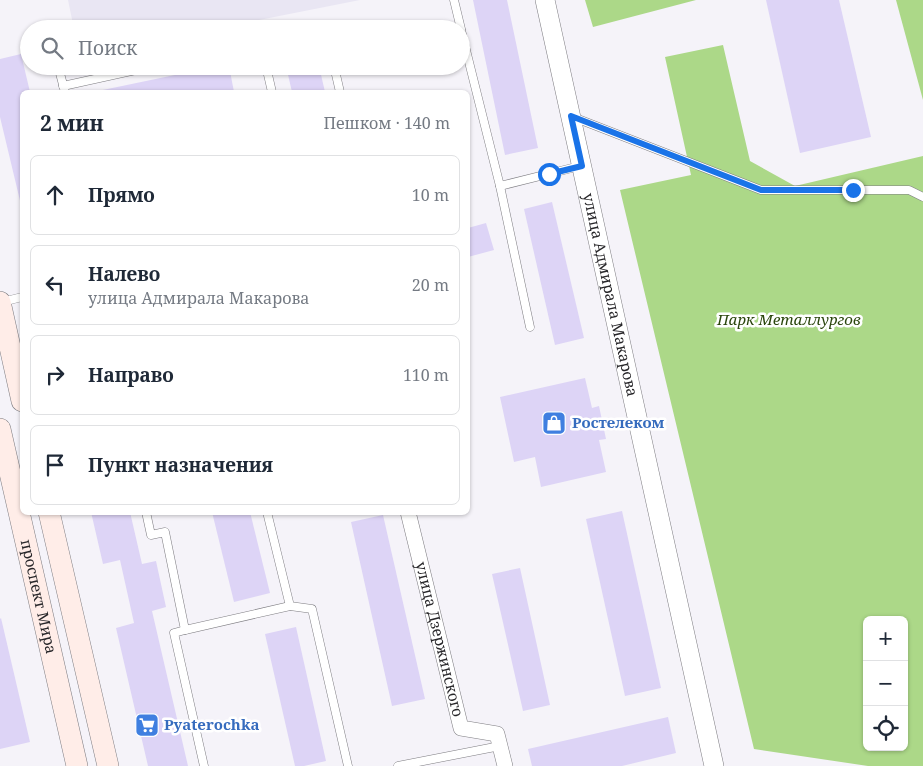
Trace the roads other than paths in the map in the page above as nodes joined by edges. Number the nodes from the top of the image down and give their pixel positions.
1 (454, 0) edge
2 (545, 0) edge
3 (459, 20) edge
4 (470, 65) edge
5 (60, 75) edge
6 (119, 75) edge
7 (268, 75) edge
8 (336, 75) edge
9 (64, 89) edge
10 (272, 90) edge
11 (340, 90) edge
12 (571, 116) junction
13 (582, 166) junction
14 (500, 186) junction
15 (923, 197) edge
16 (20, 297) edge
17 (0, 302) edge
18 (530, 327) dead end
19 (20, 392) edge
20 (0, 429) edge
21 (50, 515) edge
22 (147, 515) edge
23 (268, 515) edge
24 (409, 515) edge
25 (290, 606) junction
26 (185, 630) junction
27 (500, 746) junction
28 (77, 766) edge
29 (108, 766) edge
30 (204, 766) edge
31 (348, 766) edge
32 (398, 766) edge
33 (505, 766) edge
34 (714, 766) edge

1 - 3 lane
2 - 12 street, улица Адмирала Макарова
4 - 14 lane
5 - 9 lane
6 - 9 lane
7 - 10 lane
8 - 11 lane
12 - 13 street, улица Адмирала Макарова
12 - 15 lane
13 - 14 lane
13 - 34 street, улица Адмирала Макарова
14 - 18 lane
16 - 17 lane
17 - 19 main road
20 - 28 main road, проспект Мира
21 - 29 main road, проспект Мира
22 - 26 lane
23 - 25 lane
24 - 27 street, улица Дзержинского
25 - 26 lane
25 - 31 lane
26 - 30 lane
27 - 32 lane
27 - 33 street

